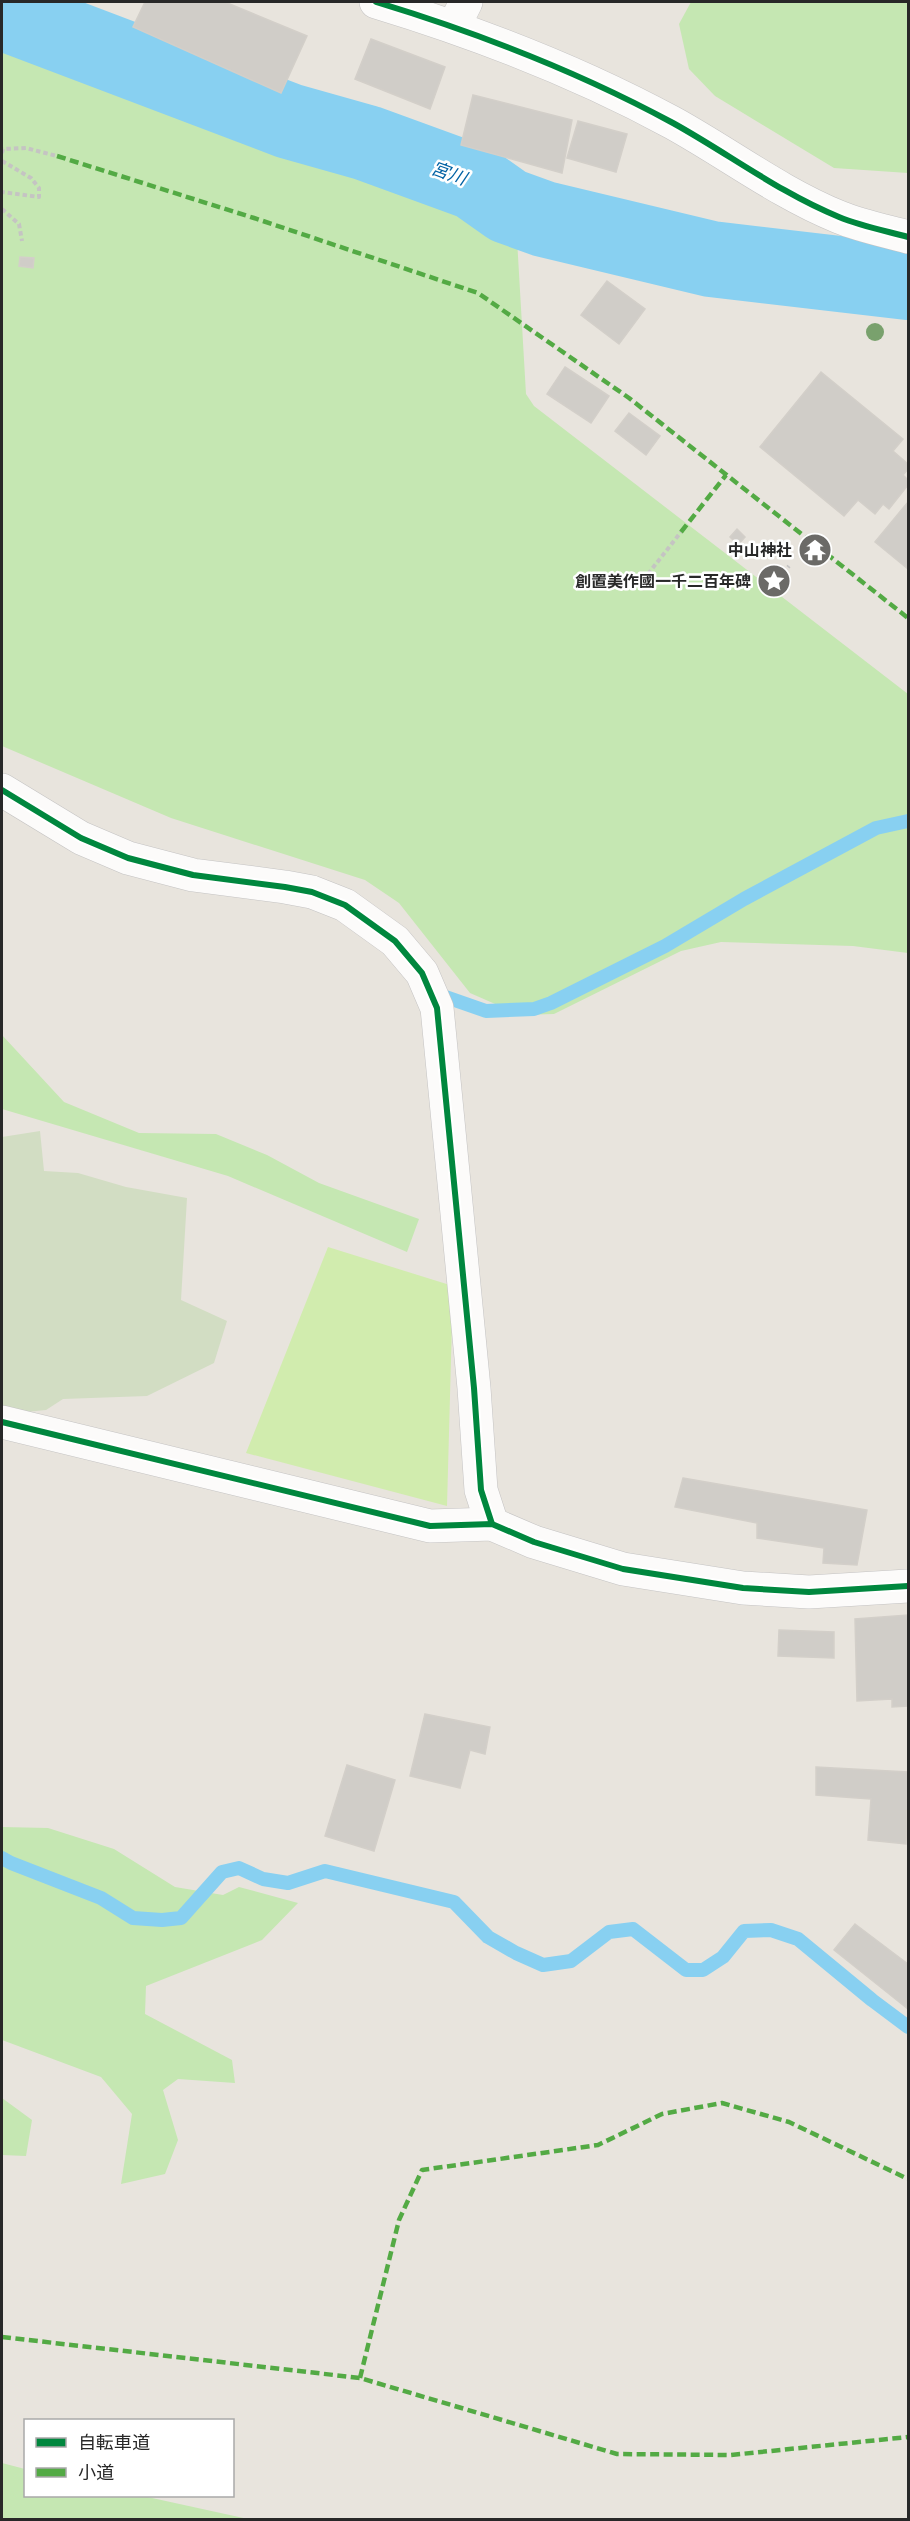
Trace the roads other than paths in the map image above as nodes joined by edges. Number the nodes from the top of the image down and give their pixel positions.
1 (376, 2) edge
2 (460, 14) edge
3 (909, 237) edge
4 (2, 790) edge
5 (2, 1422) edge
6 (492, 1524) junction
7 (909, 1586) edge

1 - 2 street
2 - 3 street
4 - 6 street
5 - 6 street
6 - 7 street

